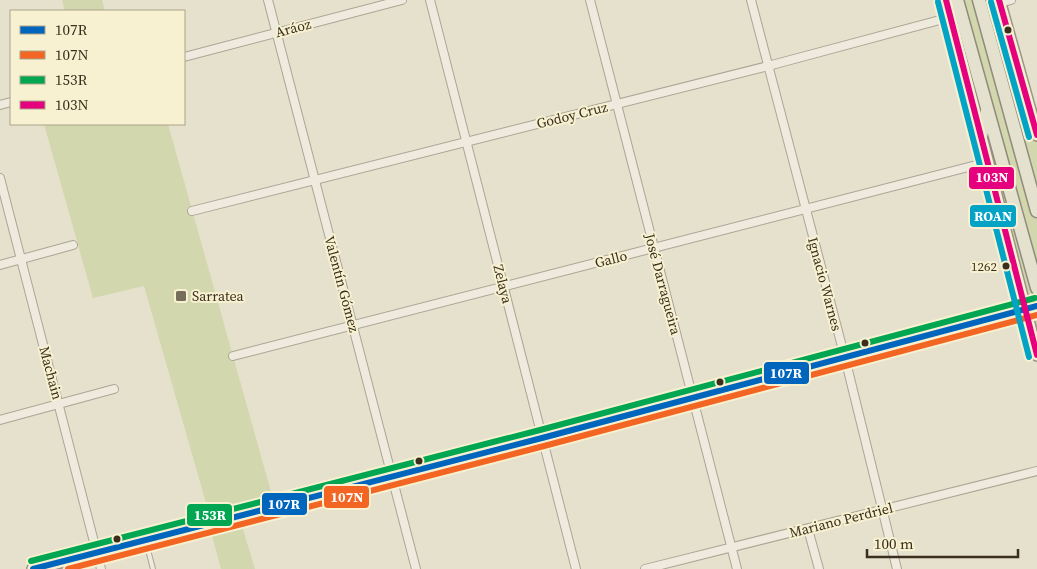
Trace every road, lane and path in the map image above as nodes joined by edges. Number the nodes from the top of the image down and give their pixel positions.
1 (268, 0) edge
2 (402, 0) edge
3 (430, 0) edge
4 (590, 0) edge
5 (751, 0) edge
6 (946, 0) edge
7 (957, 0) edge
8 (979, 0) edge
9 (1003, 1) edge
10 (951, 17) junction
11 (276, 33) junction
12 (185, 57) edge
13 (768, 66) junction
14 (616, 104) junction
15 (987, 109) junction
16 (1037, 135) edge
17 (981, 136) junction
18 (466, 142) junction
19 (988, 162) junction
20 (0, 178) edge
21 (315, 180) junction
22 (806, 209) junction
23 (192, 211) dead end
24 (1037, 211) edge
25 (73, 246) dead end
26 (654, 248) junction
27 (21, 260) junction
28 (0, 265) edge
29 (504, 286) junction
30 (1037, 288) edge
31 (1037, 306) edge
32 (1025, 308) junction
33 (352, 325) junction
34 (1037, 354) edge
35 (233, 356) dead end
36 (845, 358) junction
37 (114, 389) dead end
38 (693, 398) junction
39 (59, 404) junction
40 (0, 420) edge
41 (542, 438) junction
42 (1037, 471) edge
43 (391, 476) junction
44 (882, 510) junction
45 (808, 529) junction
46 (145, 540) junction
47 (731, 548) junction
48 (97, 552) junction
49 (33, 569) edge
50 (101, 569) edge
51 (153, 569) edge
52 (416, 569) edge
53 (576, 569) edge
54 (645, 569) edge
55 (737, 569) edge
56 (819, 569) edge
57 (897, 569) edge

1 - 11 street, Valentín Gómez
2 - 11 street, Aráoz
3 - 18 street, Zelaya
4 - 14 street, José Darragueira
5 - 13 street, Ignacio Warnes
6 - 10 street
7 - 15 main road
8 - 24 main road
9 - 16 street
10 - 13 street, Godoy Cruz
10 - 17 street
11 - 12 street, Aráoz
11 - 21 street, Valentín Gómez
13 - 14 street, Godoy Cruz
13 - 22 street, Ignacio Warnes
14 - 18 street, Godoy Cruz
14 - 26 street, José Darragueira
15 - 17 main road
15 - 30 main road
17 - 19 street
18 - 21 street, Godoy Cruz
18 - 29 street, Zelaya
19 - 22 street, Gallo
19 - 32 street
20 - 27 street, Machain
21 - 23 street, Godoy Cruz
21 - 33 street, Valentín Gómez
22 - 26 street, Gallo
22 - 36 street, Ignacio Warnes
25 - 27 street
26 - 29 street, Gallo
26 - 38 street, José Darragueira
27 - 28 street
27 - 39 street, Machain
29 - 33 street, Gallo
29 - 41 street, Zelaya
31 - 32 street
32 - 34 street
32 - 36 street
33 - 35 street, Gallo
33 - 43 street, Valentín Gómez
36 - 38 street
36 - 44 street, Ignacio Warnes
37 - 39 street
38 - 41 street
38 - 47 street, José Darragueira
39 - 40 street
39 - 48 street, Machain
41 - 43 street
41 - 53 street, Zelaya
42 - 44 street, Mariano Perdriel
43 - 46 street
43 - 52 street, Valentín Gómez
44 - 45 street, Mariano Perdriel
44 - 57 street, Ignacio Warnes
45 - 47 street, Mariano Perdriel
45 - 56 street
46 - 48 street
46 - 51 lane
47 - 54 street, Mariano Perdriel
47 - 55 street, José Darragueira
48 - 49 street
48 - 50 street, Machain

